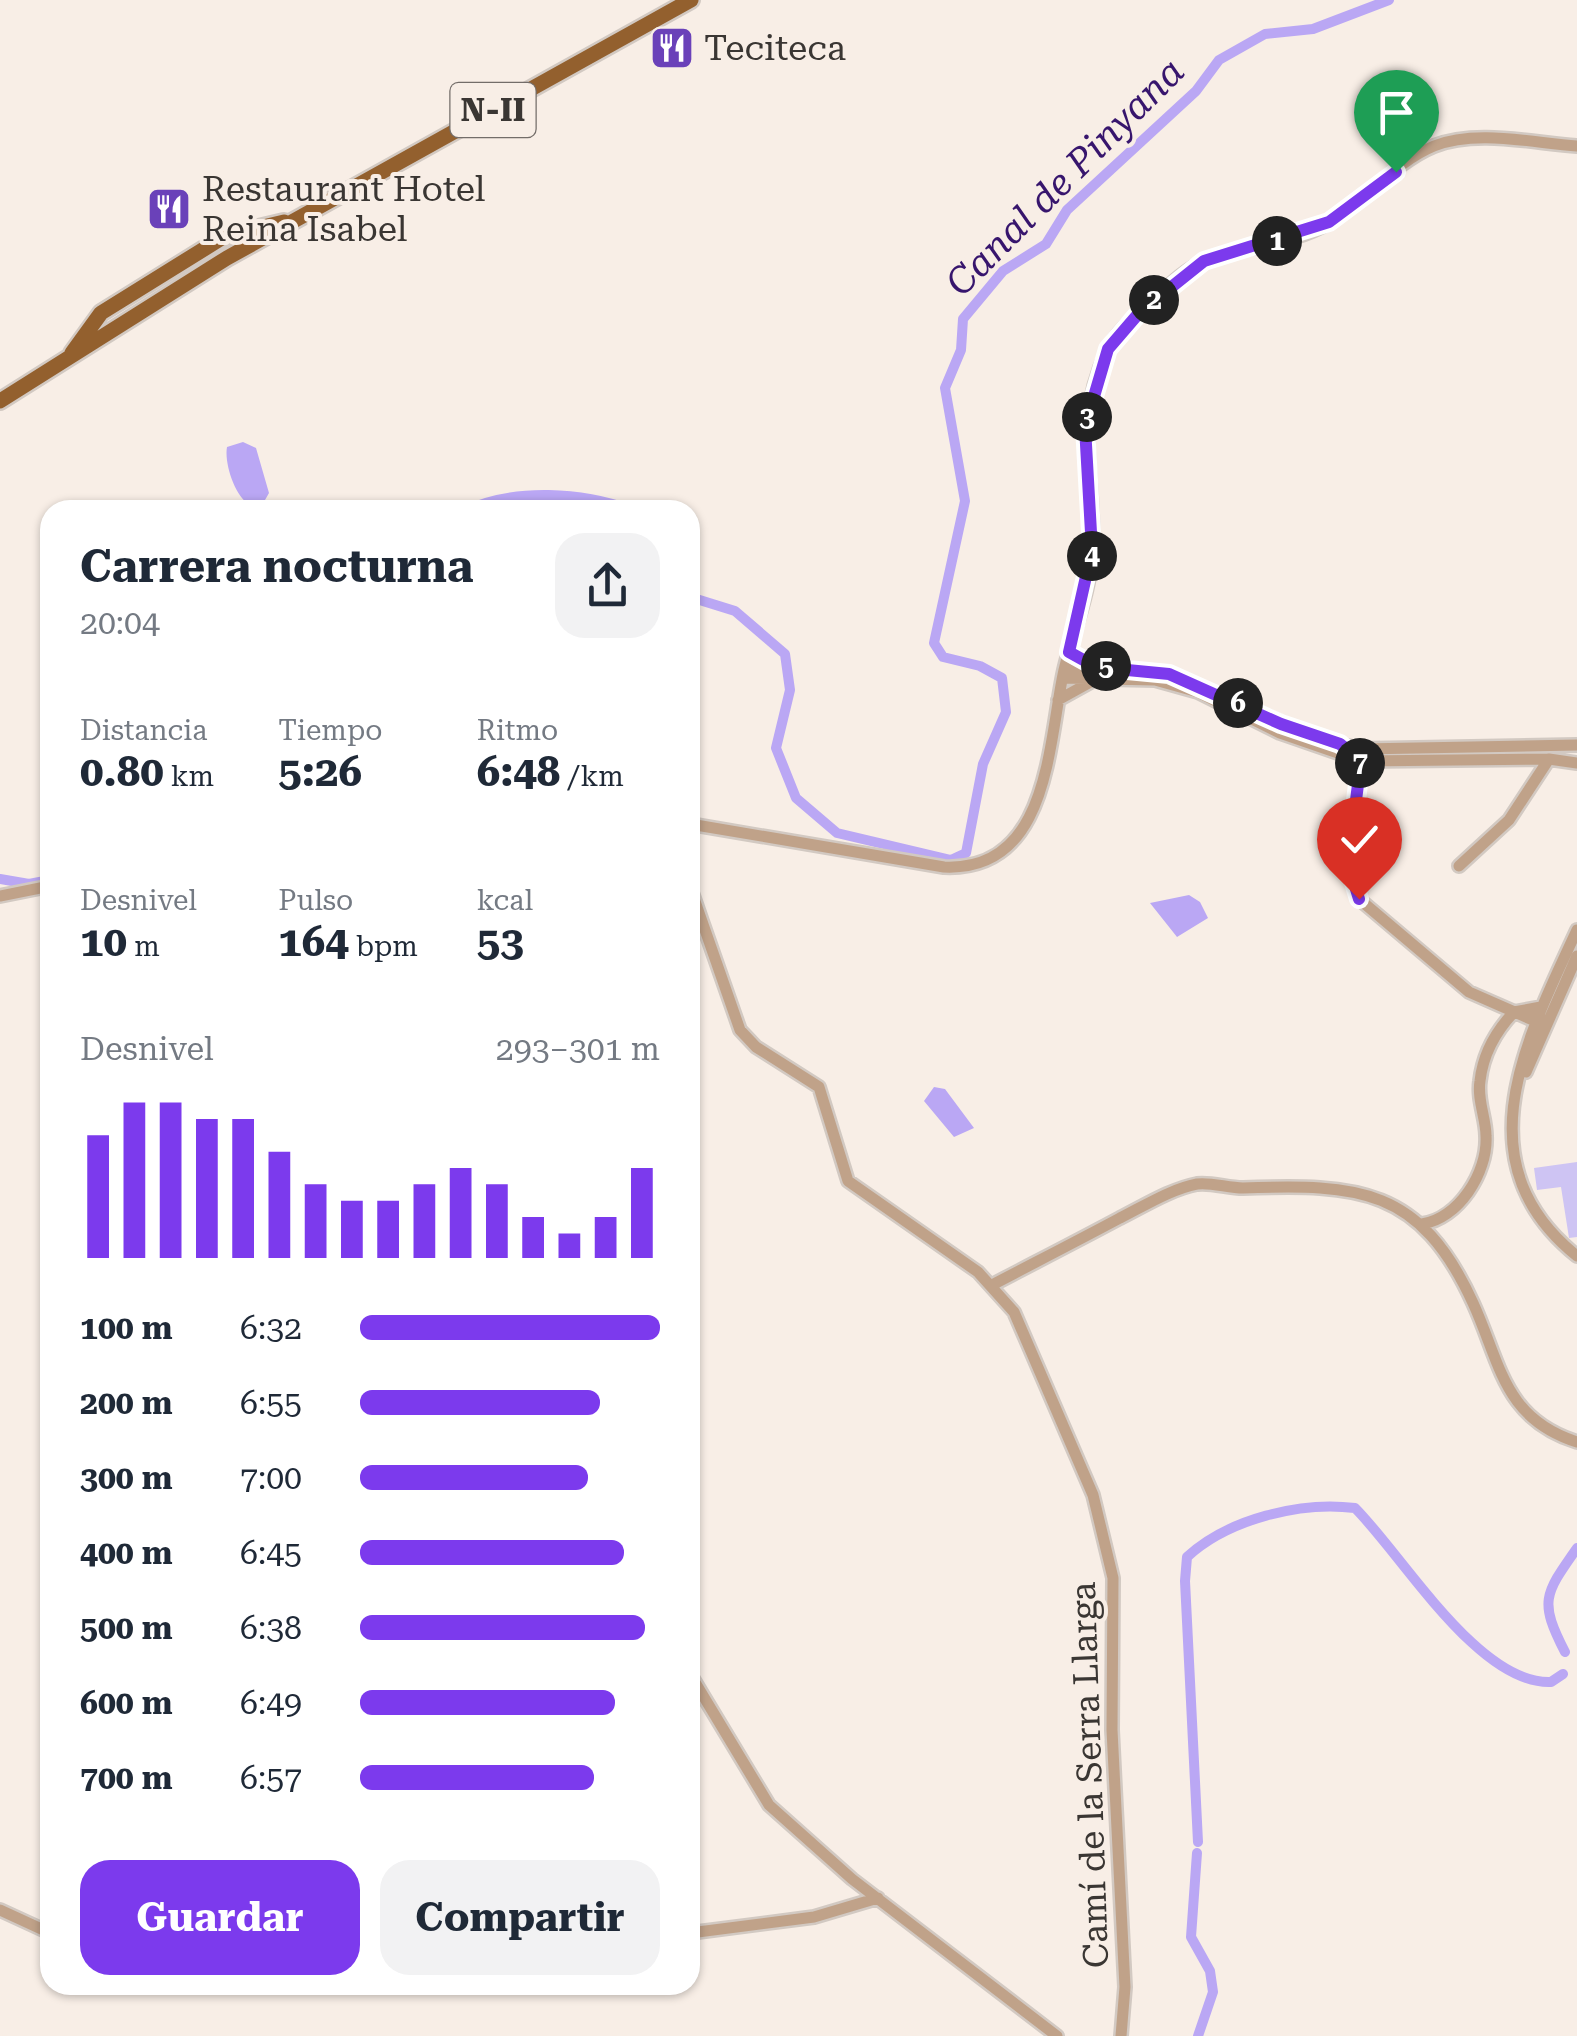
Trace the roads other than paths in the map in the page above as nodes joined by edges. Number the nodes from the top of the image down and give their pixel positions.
1 (691, 0) edge
2 (1577, 146) edge
3 (0, 401) edge
4 (1069, 652) junction
5 (1098, 672) junction
6 (1063, 674) junction
7 (1058, 700) junction
8 (1340, 744) junction
9 (1577, 745) edge
10 (1390, 748) junction
11 (1325, 751) junction
12 (1549, 759) junction
13 (1361, 761) junction
14 (1388, 762) junction
15 (1577, 764) edge
16 (1358, 788) junction
17 (700, 826) edge
18 (1459, 866) dead end
19 (40, 888) edge
20 (0, 896) edge
21 (700, 916) edge
22 (1577, 930) edge
23 (1577, 956) edge
24 (1541, 1007) junction
25 (1514, 1012) junction
26 (1542, 1021) junction
27 (1529, 1035) junction
28 (1516, 1107) junction
29 (1422, 1224) junction
30 (1577, 1256) edge
31 (992, 1285) junction
32 (1577, 1442) edge
33 (700, 1691) edge
34 (878, 1898) junction
35 (0, 1910) edge
36 (40, 1928) edge
37 (700, 1933) edge
38 (1057, 2036) edge
39 (1121, 2036) edge

1 - 3 main road, N-II
2 - 4 street
4 - 5 street
4 - 6 street
5 - 6 street
5 - 7 street
5 - 8 street
5 - 11 street
6 - 7 street
7 - 17 street
8 - 10 street
8 - 13 street
9 - 10 street
10 - 13 street
11 - 13 street
11 - 16 street
12 - 14 street
12 - 15 street
12 - 18 street
13 - 14 street
13 - 16 street
14 - 16 street
16 - 25 street
19 - 20 street
21 - 31 street, Camí de la Serra Llarga
22 - 24 street
23 - 26 street
24 - 25 street
24 - 26 street
25 - 26 street
25 - 27 street
25 - 29 street
26 - 27 street
26 - 28 street
27 - 28 street
28 - 30 street
29 - 31 street
29 - 32 street
31 - 39 street, Camí de la Serra Llarga
33 - 34 street
34 - 37 street
34 - 38 street
35 - 36 street

